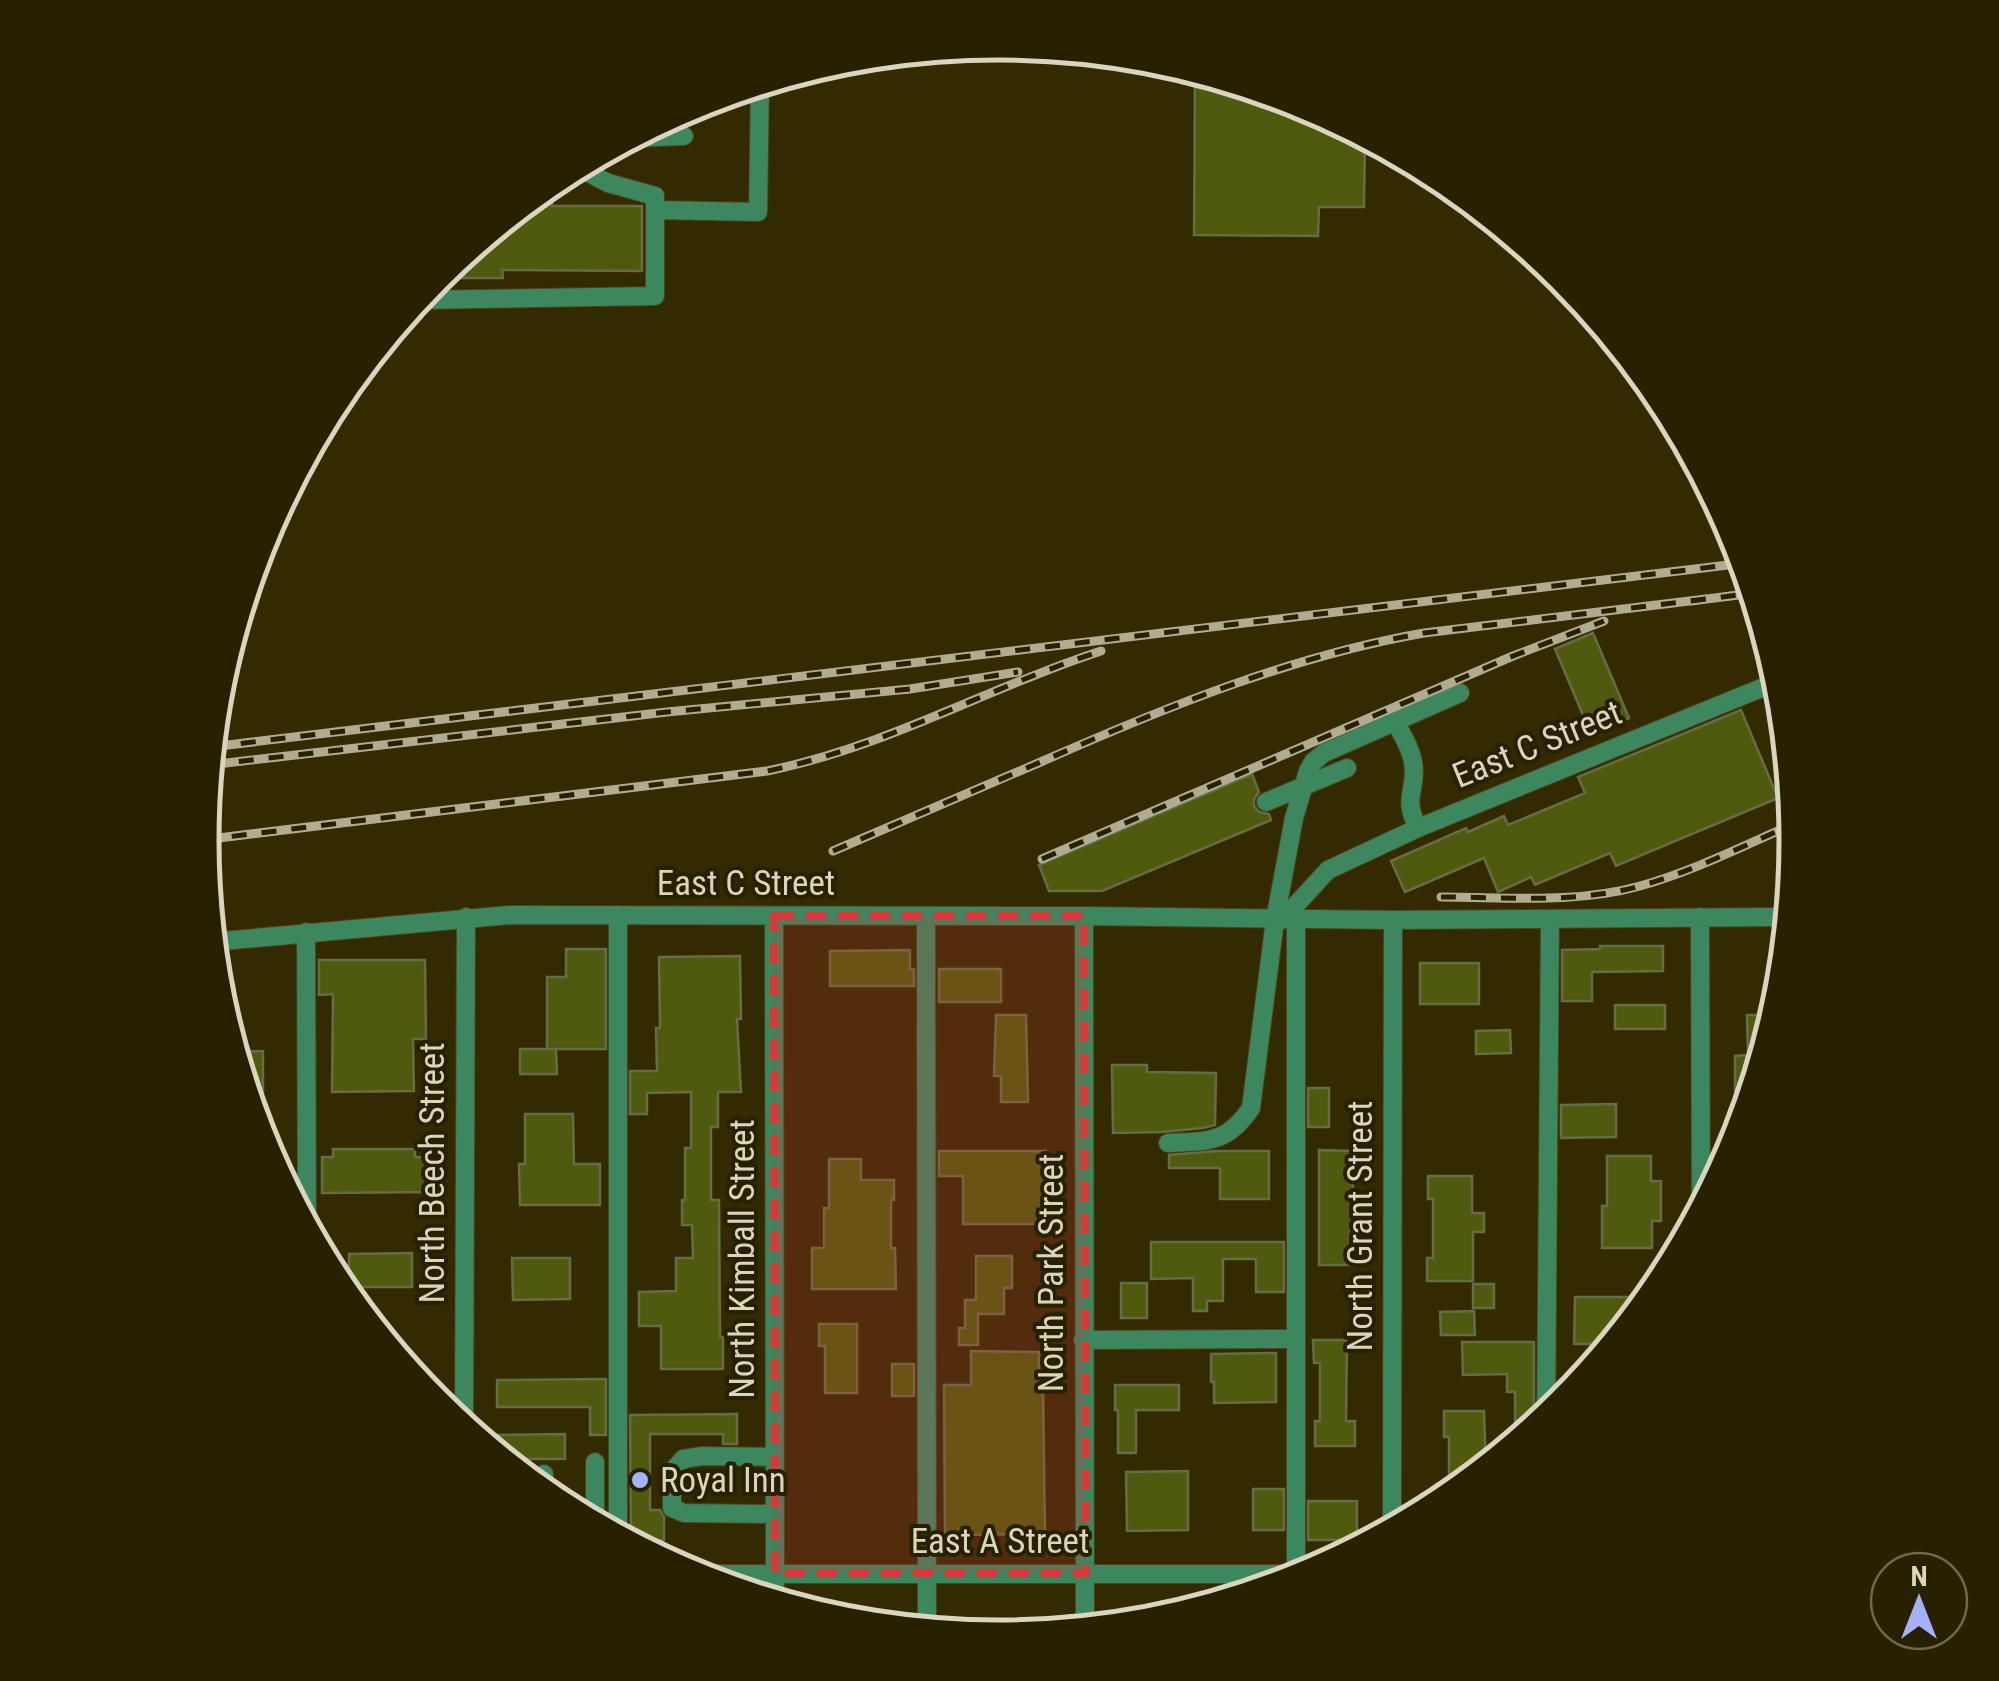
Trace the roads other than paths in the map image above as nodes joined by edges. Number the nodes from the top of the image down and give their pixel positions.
1 (760, 98) edge
2 (684, 136) dead end
3 (661, 137) edge
4 (593, 175) edge
5 (655, 210) junction
6 (438, 300) edge
7 (1765, 687) edge
8 (1460, 693) dead end
9 (1396, 722) junction
10 (1347, 768) dead end
11 (1304, 786) junction
12 (1266, 802) dead end
13 (1418, 828) junction
14 (618, 915) junction
15 (774, 916) junction
16 (1084, 916) junction
17 (466, 917) junction
18 (926, 917) junction
19 (1700, 917) junction
20 (1776, 917) edge
21 (1550, 918) junction
22 (1285, 920) junction
23 (1393, 920) junction
24 (306, 932) junction
25 (226, 941) edge
26 (1168, 1143) dead end
27 (1701, 1184) edge
28 (307, 1200) edge
29 (1296, 1339) junction
30 (1084, 1340) junction
31 (1546, 1397) edge
32 (464, 1407) edge
33 (776, 1458) junction
34 (595, 1462) dead end
35 (595, 1507) edge
36 (776, 1514) junction
37 (1392, 1515) edge
38 (618, 1521) edge
39 (1301, 1561) edge
40 (776, 1572) junction
41 (730, 1573) edge
42 (1086, 1573) junction
43 (926, 1574) junction
44 (1262, 1575) edge
45 (775, 1588) edge
46 (1086, 1616) edge
47 (927, 1617) edge

1 - 5 street
2 - 3 street
4 - 5 street
5 - 6 street
7 - 13 street, East C Street
8 - 9 street
9 - 11 street
9 - 13 street
10 - 11 street
11 - 12 street
11 - 22 street
13 - 22 street, East C Street
14 - 15 street, East C Street
14 - 17 street, East C Street
14 - 38 street
15 - 18 street, East C Street
15 - 33 street, North Kimball Street
16 - 18 street, East C Street
16 - 22 street, East C Street
16 - 30 street, North Park Street
17 - 24 street, East C Street
17 - 32 street, North Beech Street
18 - 43 street
19 - 20 street, East C Street
19 - 21 street, East C Street
19 - 27 street
21 - 23 street, East C Street
21 - 31 street
22 - 23 street, East C Street
22 - 26 street
22 - 29 street
23 - 37 street, North Grant Street
24 - 25 street, East C Street
24 - 28 street
29 - 30 street
29 - 39 street
30 - 42 street, North Park Street
33 - 36 street, North Kimball Street
33 - 36 street
34 - 35 street
36 - 40 street, North Kimball Street
40 - 41 street, East A Street
40 - 43 street, East A Street
40 - 45 street, North Kimball Street
42 - 43 street, East A Street
42 - 44 street, East A Street
42 - 46 street, North Park Street
43 - 47 street

